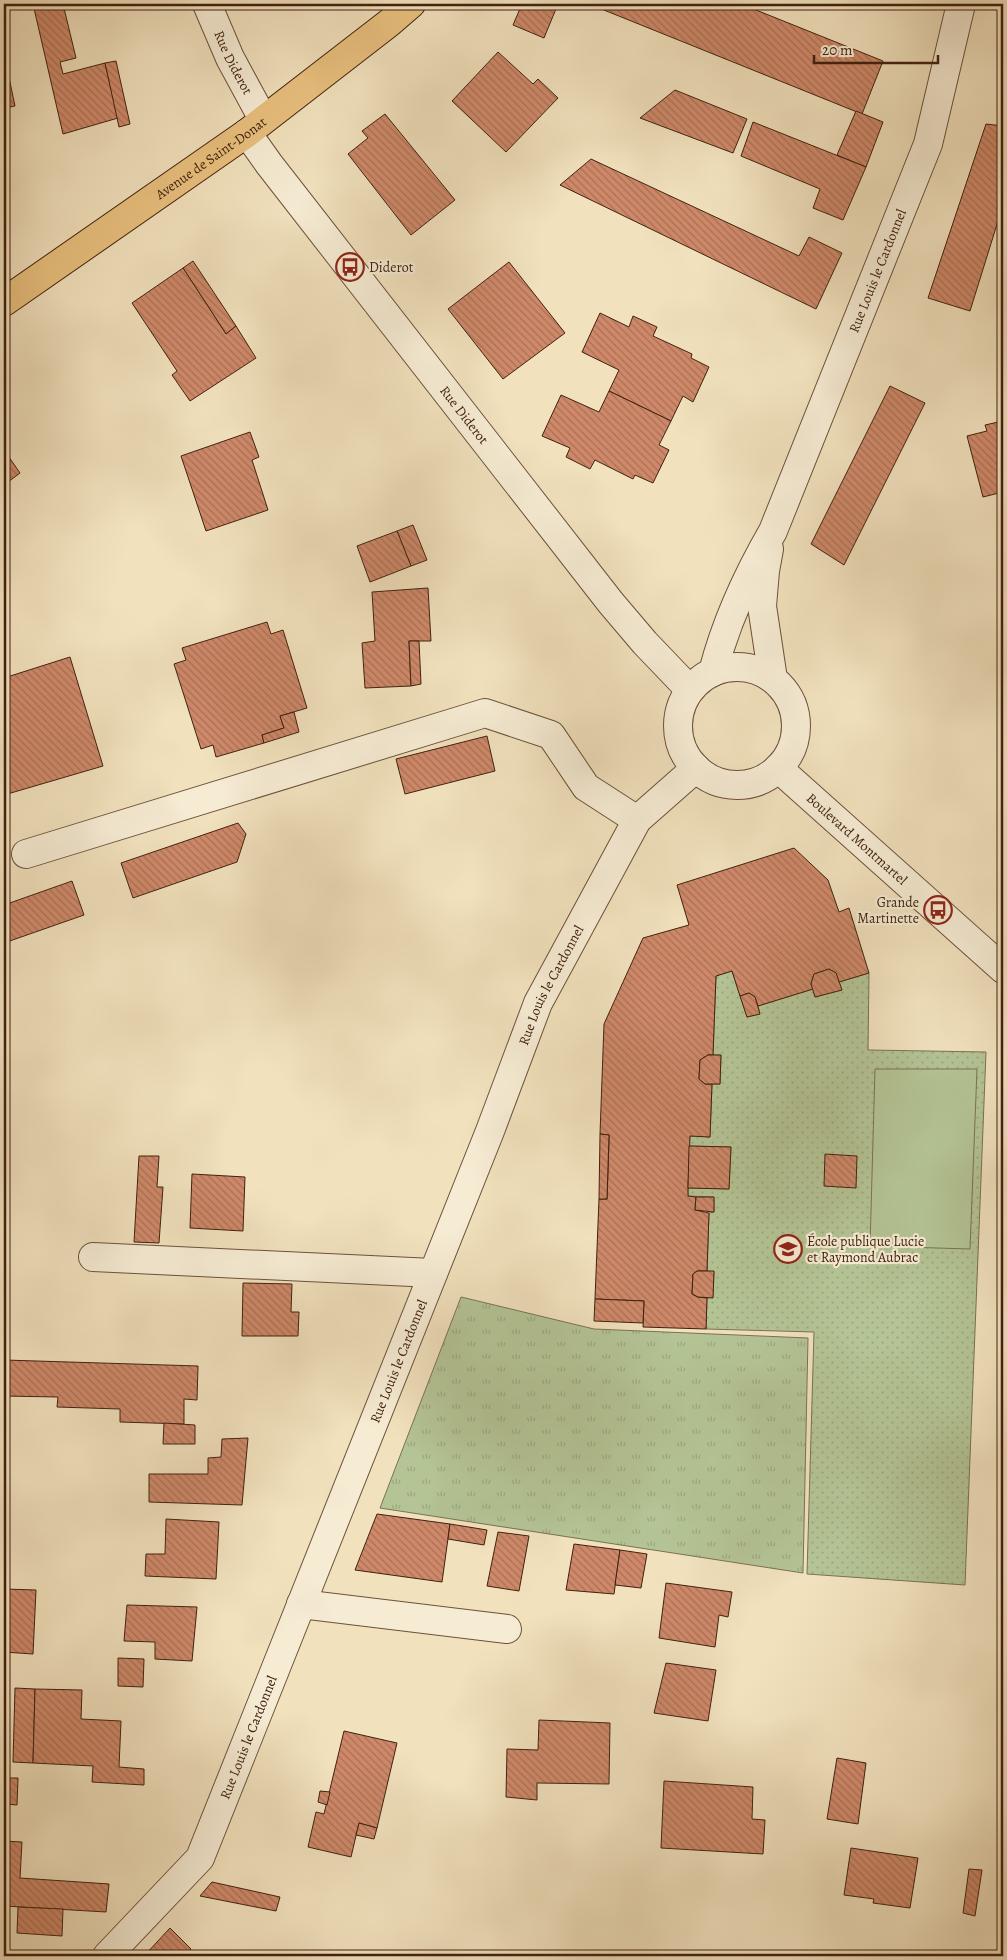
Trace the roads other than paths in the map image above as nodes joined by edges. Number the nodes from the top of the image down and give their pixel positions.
1 (207, 4) edge
2 (411, 4) edge
3 (961, 4) edge
4 (255, 126) junction
5 (4, 302) edge
6 (773, 531) junction
7 (713, 672) junction
8 (773, 679) junction
9 (690, 690) junction
10 (696, 768) junction
11 (778, 768) junction
12 (637, 820) junction
13 (26, 854) dead end
14 (1003, 969) edge
15 (93, 1257) dead end
16 (433, 1273) junction
17 (301, 1604) junction
18 (507, 1629) dead end
19 (107, 1956) edge

1 - 4 street, Rue Diderot
2 - 4 main road, Avenue de Saint-Donat
3 - 6 street, Rue Louis le Cardonnel
4 - 5 main road, Avenue de Saint-Donat
4 - 9 street, Rue Diderot
6 - 7 street, Rue Louis le Cardonnel
6 - 8 street, Rue Louis le Cardonnel
7 - 8 street
7 - 9 street
8 - 11 street
9 - 10 street
10 - 11 street
10 - 12 street, Rue Louis le Cardonnel
11 - 14 street, Boulevard Montmartel
12 - 13 street
12 - 16 street, Rue Louis le Cardonnel
15 - 16 street
16 - 17 street, Rue Louis le Cardonnel
17 - 18 street
17 - 19 street, Rue Louis le Cardonnel

